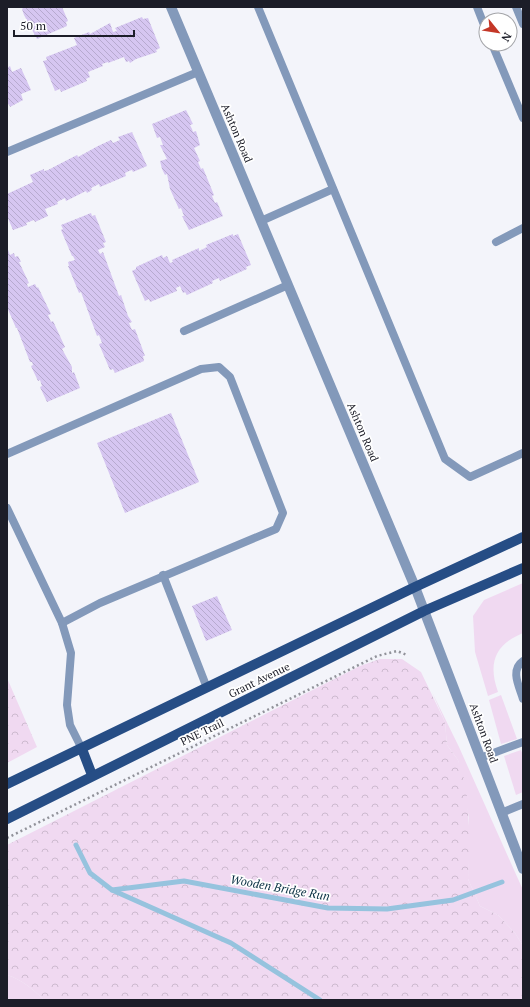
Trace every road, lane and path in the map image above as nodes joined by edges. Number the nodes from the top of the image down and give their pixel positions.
1 (171, 7) edge
2 (258, 7) edge
3 (516, 7) edge
4 (523, 24) edge
5 (495, 52) edge
6 (198, 72) junction
7 (523, 118) edge
8 (7, 152) edge
9 (333, 189) junction
10 (261, 221) junction
11 (523, 228) edge
12 (496, 242) dead end
13 (288, 285) junction
14 (184, 332) dead end
15 (523, 453) edge
16 (7, 454) edge
17 (7, 508) edge
18 (523, 537) edge
19 (523, 568) edge
20 (163, 575) junction
21 (415, 587) junction
22 (424, 611) junction
23 (62, 623) junction
24 (407, 655) dead end
25 (523, 661) edge
26 (208, 688) junction
27 (523, 699) edge
28 (523, 742) edge
29 (82, 749) junction
30 (480, 758) junction
31 (92, 775) junction
32 (7, 784) edge
33 (523, 804) edge
34 (501, 813) junction
35 (7, 819) edge
36 (7, 838) edge
37 (523, 870) edge

1 - 6 street, Ashton Road
2 - 9 lane
3 - 4 lane
5 - 7 lane
6 - 8 lane
6 - 10 street, Ashton Road
9 - 10 lane
9 - 15 lane
10 - 13 street, Ashton Road
11 - 12 lane
13 - 14 lane
13 - 21 street, Ashton Road
16 - 20 lane
17 - 23 lane
18 - 21 main road, Grant Avenue
19 - 22 main road, Grant Avenue
20 - 23 lane
20 - 26 lane
21 - 22 street, Ashton Road
21 - 26 main road, Grant Avenue
22 - 30 street, Ashton Road
22 - 31 main road, Grant Avenue
23 - 29 lane
24 - 36 path, PNE Trail
25 - 27 lane
26 - 29 main road, Grant Avenue
28 - 30 lane
29 - 31 main road
29 - 32 main road, Grant Avenue
30 - 34 street, Ashton Road
31 - 35 main road, Grant Avenue
33 - 34 lane
34 - 37 street, Ashton Road

